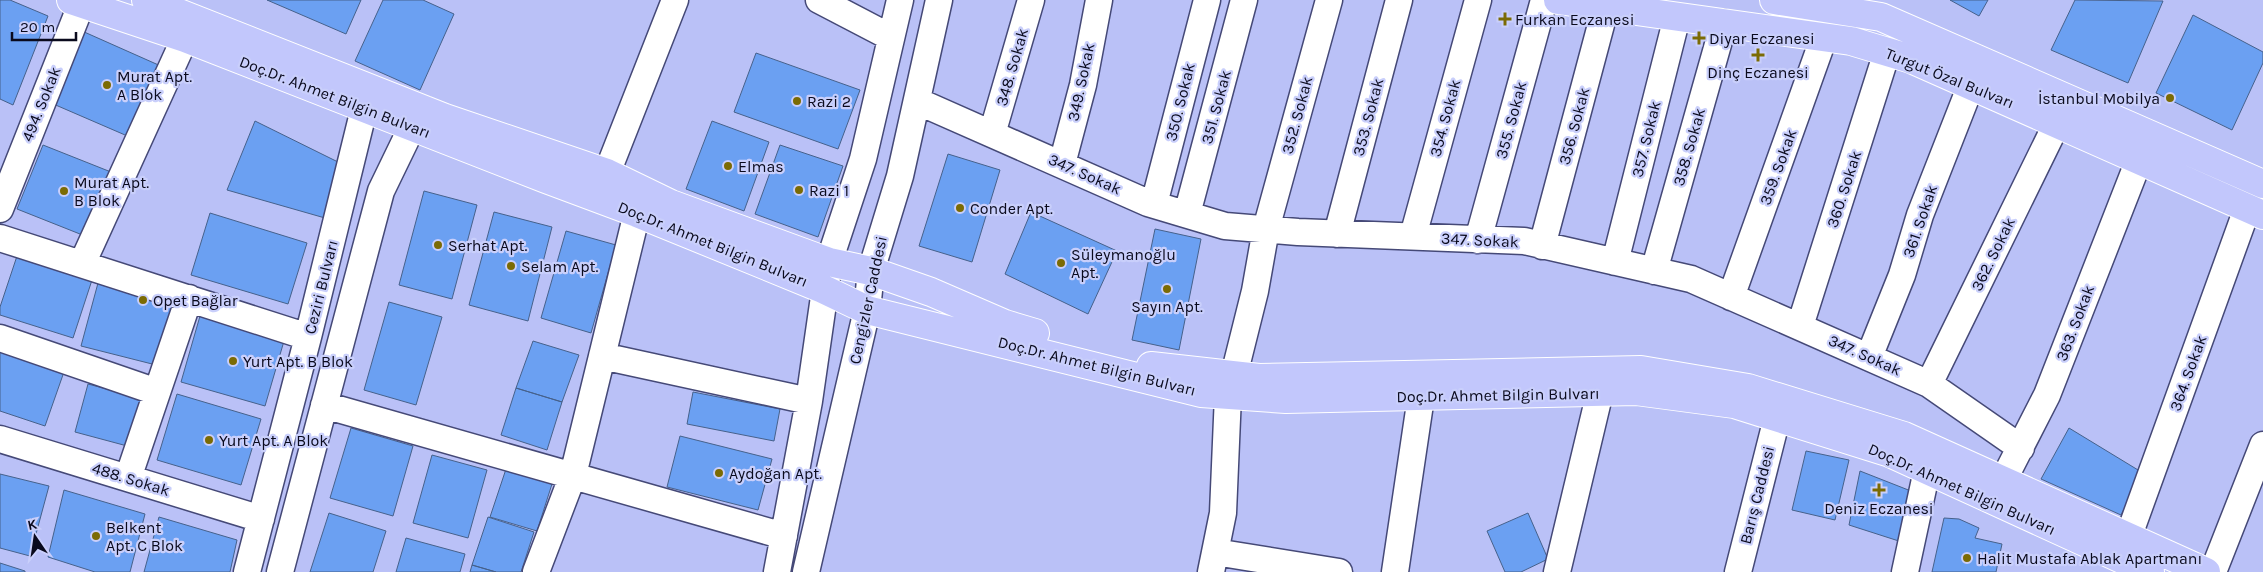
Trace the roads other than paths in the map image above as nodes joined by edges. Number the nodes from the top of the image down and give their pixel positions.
1 (146, 0) edge
2 (675, 0) edge
3 (819, 0) edge
4 (900, 0) edge
5 (939, 0) edge
6 (1031, 0) edge
7 (1099, 0) edge
8 (1207, 0) edge
9 (1244, 0) edge
10 (1329, 0) edge
11 (1400, 0) edge
12 (1478, 0) edge
13 (1544, 0) edge
14 (1558, 0) edge
15 (1774, 0) edge
16 (78, 1) edge
17 (1821, 3) edge
18 (1606, 6) junction
19 (1677, 16) junction
20 (1724, 23) junction
21 (1824, 37) junction
22 (186, 38) junction
23 (890, 38) junction
24 (1887, 52) junction
25 (1971, 85) junction
26 (370, 100) junction
27 (918, 101) junction
28 (418, 118) junction
29 (2057, 123) junction
30 (992, 134) junction
31 (2139, 160) junction
32 (1062, 164) junction
33 (607, 174) junction
34 (2263, 184) edge
35 (1154, 204) junction
36 (0, 209) edge
37 (637, 212) junction
38 (2255, 212) edge
39 (1187, 214) junction
40 (1266, 230) junction
41 (1337, 234) junction
42 (1413, 236) junction
43 (0, 238) edge
44 (1478, 240) junction
45 (1542, 246) junction
46 (829, 262) junction
47 (1615, 262) junction
48 (82, 264) junction
49 (871, 271) junction
50 (1654, 271) junction
51 (824, 288) junction
52 (1731, 297) junction
53 (189, 298) junction
54 (867, 310) junction
55 (1800, 326) junction
56 (308, 337) junction
57 (0, 338) edge
58 (602, 356) junction
59 (1869, 357) junction
60 (1929, 384) junction
61 (1231, 385) junction
62 (157, 392) junction
63 (1600, 392) junction
64 (1421, 397) junction
65 (809, 401) junction
66 (324, 404) junction
67 (1776, 418) junction
68 (0, 439) edge
69 (2263, 445) edge
70 (2021, 448) junction
71 (1927, 470) junction
72 (573, 475) junction
73 (128, 478) junction
74 (2003, 481) junction
75 (261, 519) junction
76 (784, 536) junction
77 (2128, 538) junction
78 (1213, 562) edge
79 (2145, 571) edge
80 (247, 572) edge
81 (280, 572) edge
82 (536, 572) edge
83 (777, 572) edge
84 (806, 572) edge
85 (1339, 572) edge
86 (1395, 572) edge
87 (1557, 572) edge
88 (1738, 572) edge
89 (1905, 572) edge
90 (2206, 572) edge
91 (2213, 572) edge

1 - 26 main road, Doç.Dr. Ahmet Bilgin Bulvarı
2 - 33 street
3 - 23 street
4 - 23 street
5 - 27 street, Cengizler Caddesi
6 - 30 street, 348. Sokak
7 - 32 street, 349. Sokak
8 - 35 street, 350. Sokak
9 - 39 street, 351. Sokak
10 - 40 street, 352. Sokak
11 - 41 street, 353. Sokak
12 - 42 street, 354. Sokak
13 - 44 street, 355. Sokak
14 - 18 main road, Turgut Özal Bulvarı
15 - 17 main road, Turgut Özal Bulvarı
16 - 22 main road, Doç.Dr. Ahmet Bilgin Bulvarı
16 - 36 street, 494. Sokak
17 - 34 main road, Turgut Özal Bulvarı
18 - 19 main road, Turgut Özal Bulvarı
18 - 45 street, 356. Sokak
19 - 20 main road, Turgut Özal Bulvarı
19 - 47 street, 357. Sokak
20 - 21 main road, Turgut Özal Bulvarı
20 - 50 street, 358. Sokak
21 - 24 main road, Turgut Özal Bulvarı
21 - 52 street, 359. Sokak
22 - 26 main road, Doç.Dr. Ahmet Bilgin Bulvarı
22 - 48 street
23 - 46 street
24 - 25 main road, Turgut Özal Bulvarı
24 - 55 street, 360. Sokak
25 - 29 main road, Turgut Özal Bulvarı
25 - 59 street, 361. Sokak
26 - 28 main road, Doç.Dr. Ahmet Bilgin Bulvarı
26 - 56 street, Ceziri Bulvarı
27 - 30 street, 347. Sokak
27 - 49 street, Cengizler Caddesi
28 - 33 main road, Doç.Dr. Ahmet Bilgin Bulvarı
28 - 37 main road, Doç.Dr. Ahmet Bilgin Bulvarı
28 - 66 street, Ceziri Bulvarı
29 - 31 main road, Turgut Özal Bulvarı
29 - 60 street, 362. Sokak
30 - 32 street, 347. Sokak
31 - 38 main road, Turgut Özal Bulvarı
31 - 70 street, 363. Sokak
32 - 35 street, 347. Sokak
33 - 46 main road, Doç.Dr. Ahmet Bilgin Bulvarı
35 - 39 street, 347. Sokak
37 - 51 main road, Doç.Dr. Ahmet Bilgin Bulvarı
37 - 58 street
38 - 77 street, 364. Sokak
39 - 40 street, 347. Sokak
40 - 41 street, 347. Sokak
40 - 61 street, 352. Sokak
41 - 42 street, 347. Sokak
42 - 44 street, 347. Sokak
43 - 48 street
44 - 45 street, 347. Sokak
45 - 47 street, 347. Sokak
46 - 49 main road, Doç.Dr. Ahmet Bilgin Bulvarı
46 - 51 street
47 - 50 street, 347. Sokak
48 - 53 street
49 - 54 street, Cengizler Caddesi
49 - 61 main road, Doç.Dr. Ahmet Bilgin Bulvarı
50 - 52 street, 347. Sokak
51 - 54 main road, Doç.Dr. Ahmet Bilgin Bulvarı
51 - 65 street
52 - 55 street, 347. Sokak
53 - 56 street
53 - 62 street
54 - 61 main road, Doç.Dr. Ahmet Bilgin Bulvarı
54 - 84 street, Cengizler Caddesi
55 - 59 street, 347. Sokak
56 - 75 street, Ceziri Bulvarı
57 - 62 street
58 - 65 street
58 - 72 street
59 - 60 street, 347. Sokak
60 - 70 street, 347. Sokak
61 - 64 main road, Doç.Dr. Ahmet Bilgin Bulvarı
61 - 74 main road, Doç.Dr. Ahmet Bilgin Bulvarı
61 - 78 street, 352. Sokak
62 - 73 street
63 - 64 main road, Doç.Dr. Ahmet Bilgin Bulvarı
63 - 67 main road, Doç.Dr. Ahmet Bilgin Bulvarı
63 - 87 street
64 - 86 street
65 - 76 street
66 - 72 street
66 - 81 street, Ceziri Bulvarı
67 - 71 main road, Doç.Dr. Ahmet Bilgin Bulvarı
67 - 88 street, Barış Caddesi
68 - 73 street, 488. Sokak
69 - 91 street
70 - 74 street, 363. Sokak
71 - 79 main road, Doç.Dr. Ahmet Bilgin Bulvarı
71 - 89 street
72 - 76 street
72 - 82 street
73 - 75 street, 488. Sokak
74 - 77 main road, Doç.Dr. Ahmet Bilgin Bulvarı
75 - 80 street, Ceziri Bulvarı
76 - 83 street
77 - 90 main road, Doç.Dr. Ahmet Bilgin Bulvarı
78 - 85 street

